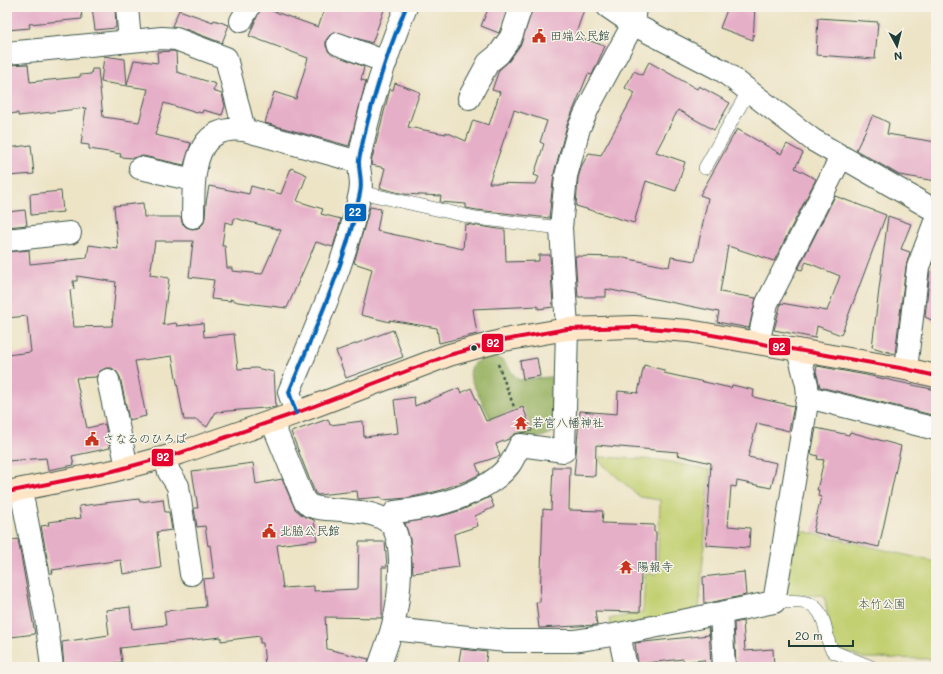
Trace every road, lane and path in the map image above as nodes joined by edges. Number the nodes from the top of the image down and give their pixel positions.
1 (127, 7) edge
2 (406, 7) edge
3 (521, 7) edge
4 (608, 7) edge
5 (634, 16) edge
6 (130, 41) junction
7 (338, 44) dead end
8 (7, 54) edge
9 (386, 62) junction
10 (749, 90) junction
11 (469, 98) dead end
12 (244, 130) junction
13 (841, 157) junction
14 (359, 162) junction
15 (140, 168) dead end
16 (705, 168) dead end
17 (194, 180) junction
18 (360, 192) junction
19 (936, 210) edge
20 (193, 216) dead end
21 (936, 219) edge
22 (560, 228) junction
23 (70, 233) dead end
24 (7, 240) edge
25 (567, 329) junction
26 (758, 343) junction
27 (798, 350) junction
28 (498, 364) dead end
29 (906, 369) junction
30 (936, 376) edge
31 (108, 380) dead end
32 (808, 397) junction
33 (514, 407) dead end
34 (296, 414) junction
35 (272, 422) junction
36 (936, 428) edge
37 (165, 458) junction
38 (127, 467) junction
39 (14, 491) edge
40 (389, 522) junction
41 (191, 574) dead end
42 (774, 602) junction
43 (721, 614) junction
44 (392, 629) junction
45 (619, 634) junction
46 (52, 667) edge
47 (379, 667) edge
48 (626, 667) edge
49 (724, 667) edge
50 (871, 667) edge

1 - 6 street
2 - 9 street
3 - 11 street
4 - 5 street
5 - 10 street
5 - 22 street
6 - 8 street
6 - 12 street
7 - 9 street
9 - 14 street
10 - 13 street
10 - 16 lane
12 - 14 street
12 - 17 street
13 - 19 street
13 - 26 street
14 - 18 street
15 - 17 street
17 - 20 street
18 - 22 lane
18 - 34 street
21 - 29 street
22 - 25 street
23 - 24 street
25 - 26 street
25 - 34 street
25 - 40 street
26 - 27 street
27 - 29 street
27 - 32 street
28 - 33 path
29 - 30 street
31 - 38 street
32 - 36 street
32 - 42 street
34 - 35 street
35 - 37 street
35 - 40 street
37 - 38 street
37 - 41 street
38 - 39 street
39 - 46 street
40 - 44 street
42 - 43 street
42 - 50 lane
43 - 45 street
43 - 49 street
44 - 45 street
44 - 47 street
45 - 48 street

